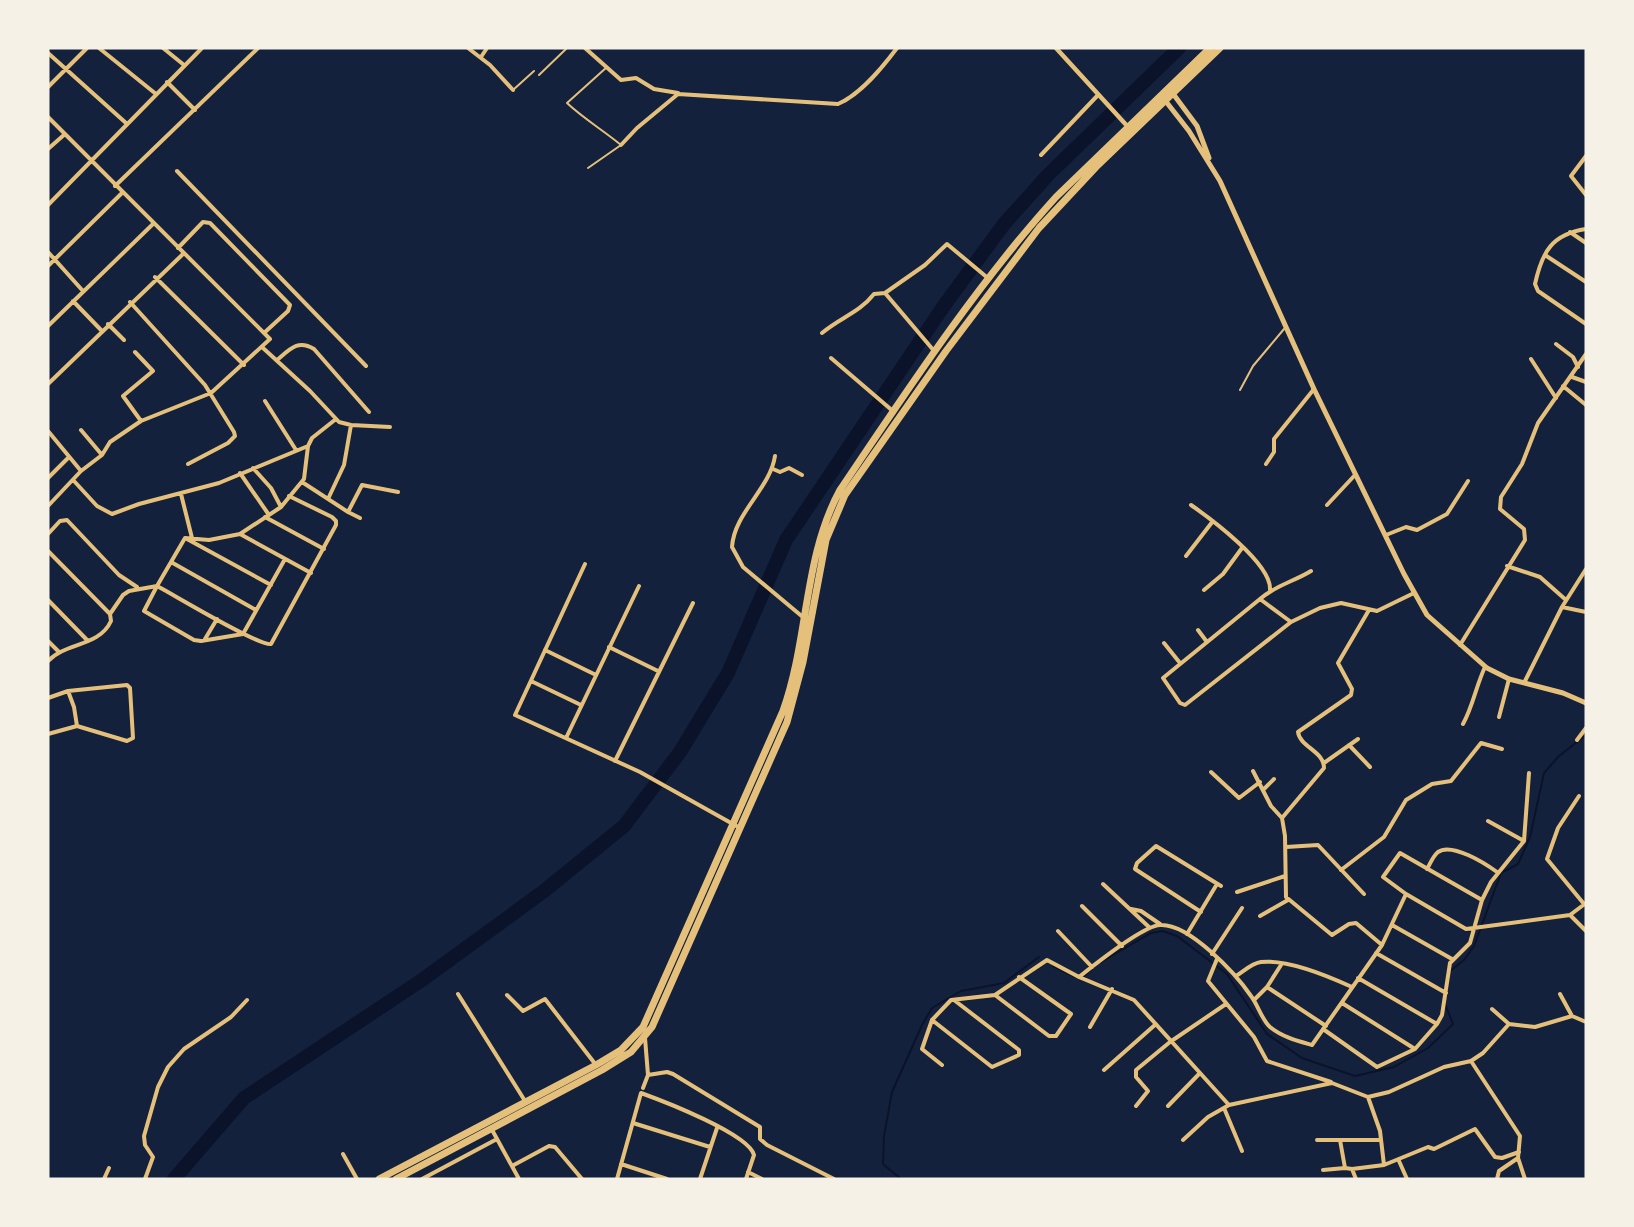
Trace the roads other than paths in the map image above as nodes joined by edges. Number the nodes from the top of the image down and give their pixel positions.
1 (87, 48) edge
2 (99, 48) edge
3 (164, 48) edge
4 (202, 48) edge
5 (258, 48) edge
6 (468, 48) edge
7 (487, 48) edge
8 (567, 48) edge
9 (585, 48) edge
10 (897, 48) edge
11 (1056, 48) edge
12 (1210, 48) edge
13 (1220, 48) edge
14 (48, 53) edge
15 (481, 57) junction
16 (184, 65) junction
17 (607, 67) junction
18 (65, 70) junction
19 (534, 70) dead end
20 (539, 75) dead end
21 (167, 82) junction
22 (48, 87) edge
23 (513, 90) joint
24 (1170, 90) junction
25 (156, 94) junction
26 (678, 94) junction
27 (1098, 95) junction
28 (1163, 98) junction
29 (195, 110) junction
30 (48, 117) edge
31 (126, 123) junction
32 (1130, 129) junction
33 (65, 134) junction
34 (621, 145) junction
35 (48, 149) edge
36 (1041, 155) dead end
37 (1586, 156) edge
38 (90, 161) junction
39 (1212, 166) junction
40 (588, 168) dead end
41 (177, 171) dead end
42 (115, 186) junction
43 (122, 193) junction
44 (1586, 195) edge
45 (48, 205) edge
46 (153, 224) junction
47 (1586, 229) edge
48 (1570, 232) junction
49 (1586, 243) edge
50 (178, 248) junction
51 (48, 252) edge
52 (183, 254) junction
53 (1545, 255) junction
54 (54, 260) junction
55 (48, 266) edge
56 (155, 277) junction
57 (990, 279) junction
58 (1586, 282) edge
59 (83, 291) junction
60 (885, 293) junction
61 (73, 301) junction
62 (129, 303) junction
63 (108, 324) junction
64 (1586, 324) edge
65 (48, 326) edge
66 (1286, 327) junction
67 (102, 330) junction
68 (264, 333) junction
69 (822, 333) dead end
70 (124, 340) dead end
71 (1556, 344) dead end
72 (263, 348) junction
73 (135, 352) dead end
74 (936, 353) junction
75 (1586, 354) edge
76 (831, 358) dead end
77 (1531, 359) dead end
78 (277, 360) junction
79 (244, 365) junction
80 (366, 366) dead end
81 (1578, 368) junction
82 (1572, 377) junction
83 (1586, 382) edge
84 (48, 384) edge
85 (1563, 386) junction
86 (1314, 389) junction
87 (1240, 390) dead end
88 (211, 393) junction
89 (1556, 398) junction
90 (265, 401) dead end
91 (1586, 405) edge
92 (369, 412) dead end
93 (894, 412) junction
94 (336, 419) junction
95 (141, 421) junction
96 (351, 425) junction
97 (390, 427) dead end
98 (81, 430) dead end
99 (48, 431) edge
100 (308, 446) junction
101 (296, 450) junction
102 (102, 455) junction
103 (69, 456) junction
104 (775, 456) dead end
105 (188, 464) dead end
106 (1266, 464) dead end
107 (253, 468) junction
108 (773, 469) junction
109 (81, 471) junction
110 (240, 473) junction
111 (1356, 474) junction
112 (802, 475) dead end
113 (48, 478) edge
114 (74, 481) junction
115 (302, 482) junction
116 (1468, 482) dead end
117 (398, 492) dead end
118 (181, 494) junction
119 (290, 496) junction
120 (328, 499) junction
121 (1191, 505) dead end
122 (1327, 505) dead end
123 (48, 506) edge
124 (281, 507) junction
125 (348, 512) junction
126 (267, 516) junction
127 (360, 518) dead end
128 (1213, 521) junction
129 (48, 534) edge
130 (240, 534) junction
131 (1386, 535) junction
132 (185, 538) junction
133 (192, 538) junction
134 (1242, 548) junction
135 (324, 549) junction
136 (48, 551) edge
137 (1186, 556) dead end
138 (285, 559) junction
139 (171, 562) junction
140 (585, 564) dead end
141 (1507, 566) junction
142 (1586, 569) edge
143 (1311, 571) dead end
144 (310, 573) junction
145 (271, 585) junction
146 (157, 586) junction
147 (639, 586) dead end
148 (138, 588) junction
149 (1204, 590) dead end
150 (1270, 590) junction
151 (1414, 593) junction
152 (1260, 599) junction
153 (48, 600) edge
154 (1566, 600) junction
155 (693, 603) dead end
156 (1562, 608) junction
157 (256, 610) junction
158 (1369, 610) junction
159 (1586, 612) edge
160 (110, 614) junction
161 (217, 619) junction
162 (807, 620) junction
163 (1291, 622) junction
164 (1198, 630) dead end
165 (243, 634) junction
166 (204, 640) junction
167 (48, 641) edge
168 (88, 641) junction
169 (1207, 642) junction
170 (1164, 643) dead end
171 (1459, 646) junction
172 (609, 647) junction
173 (545, 650) junction
174 (59, 652) junction
175 (48, 662) edge
176 (1180, 663) junction
177 (1485, 667) junction
178 (658, 671) junction
179 (596, 675) junction
180 (1509, 679) junction
181 (531, 681) junction
182 (1523, 684) junction
183 (68, 691) junction
184 (48, 698) edge
185 (1586, 703) edge
186 (582, 705) junction
187 (1499, 717) dead end
188 (1463, 724) dead end
189 (77, 726) junction
190 (1586, 728) edge
191 (48, 734) edge
192 (566, 738) junction
193 (1358, 739) dead end
194 (1577, 740) dead end
195 (1349, 745) junction
196 (1502, 749) dead end
197 (615, 760) junction
198 (1324, 763) junction
199 (1370, 767) dead end
200 (1253, 771) dead end
201 (1211, 772) dead end
202 (1529, 773) dead end
203 (1274, 779) dead end
204 (1260, 782) junction
205 (1263, 790) junction
206 (1579, 796) dead end
207 (1282, 818) junction
208 (1488, 821) dead end
209 (737, 826) junction
210 (1524, 841) junction
211 (1286, 847) junction
212 (1427, 868) junction
213 (1341, 870) junction
214 (1497, 872) junction
215 (1285, 876) junction
216 (1103, 884) dead end
217 (1237, 892) dead end
218 (1364, 894) dead end
219 (1406, 894) junction
220 (1288, 900) junction
221 (1482, 900) junction
222 (1585, 904) edge
223 (1082, 906) dead end
224 (1242, 908) dead end
225 (1131, 909) junction
226 (1201, 912) junction
227 (1570, 915) junction
228 (1260, 916) dead end
229 (1161, 925) junction
230 (1392, 925) junction
231 (1476, 927) junction
232 (1150, 928) junction
233 (1058, 931) dead end
234 (1586, 931) edge
235 (1187, 934) junction
236 (1382, 945) junction
237 (1122, 946) junction
238 (1377, 953) junction
239 (1212, 954) junction
240 (1452, 959) junction
241 (1216, 960) junction
242 (1281, 965) junction
243 (1092, 967) junction
244 (1236, 976) junction
245 (1079, 977) junction
246 (1019, 978) junction
247 (1358, 978) junction
248 (1267, 987) junction
249 (1352, 987) junction
250 (1112, 989) junction
251 (1446, 993) junction
252 (458, 994) dead end
253 (995, 994) junction
254 (1560, 994) dead end
255 (507, 995) dead end
256 (247, 1000) dead end
257 (953, 1000) junction
258 (1254, 1000) junction
259 (1342, 1003) junction
260 (1226, 1004) junction
261 (1492, 1009) dead end
262 (1572, 1016) junction
263 (932, 1020) junction
264 (1586, 1022) edge
265 (1156, 1024) junction
266 (1437, 1024) junction
267 (1509, 1024) junction
268 (1090, 1027) dead end
269 (1325, 1028) junction
270 (645, 1038) junction
271 (1170, 1042) junction
272 (1415, 1049) junction
273 (1471, 1061) junction
274 (596, 1065) junction
275 (942, 1065) dead end
276 (1104, 1070) dead end
277 (1200, 1073) junction
278 (648, 1075) junction
279 (1332, 1083) junction
280 (643, 1088) dead end
281 (1368, 1097) junction
282 (525, 1101) junction
283 (1137, 1106) dead end
284 (1168, 1106) dead end
285 (1227, 1106) junction
286 (633, 1123) junction
287 (489, 1125) junction
288 (717, 1128) junction
289 (496, 1139) junction
290 (1183, 1140) dead end
291 (1317, 1140) dead end
292 (1340, 1140) junction
293 (1382, 1140) junction
294 (710, 1147) junction
295 (1242, 1151) dead end
296 (1519, 1152) junction
297 (343, 1154) dead end
298 (1518, 1158) junction
299 (1399, 1161) junction
300 (621, 1164) junction
301 (1384, 1165) junction
302 (512, 1166) junction
303 (109, 1168) dead end
304 (1345, 1168) junction
305 (1352, 1169) junction
306 (1323, 1170) dead end
307 (748, 1172) junction
308 (104, 1179) edge
309 (145, 1179) edge
310 (357, 1179) edge
311 (378, 1179) edge
312 (396, 1179) edge
313 (422, 1179) edge
314 (519, 1179) edge
315 (582, 1179) edge
316 (617, 1179) edge
317 (667, 1179) edge
318 (700, 1179) edge
319 (746, 1179) edge
320 (762, 1179) edge
321 (834, 1179) edge
322 (1356, 1179) edge
323 (1407, 1179) edge
324 (1497, 1179) edge
325 (1526, 1179) edge

1 - 18 street
2 - 25 street
3 - 16 street
4 - 16 street
5 - 29 street
6 - 15 street
7 - 15 street
8 - 20 lane
9 - 17 street
10 - 26 street
11 - 27 street
12 - 24 highway
13 - 24 highway
14 - 18 street
15 - 23 street
16 - 21 street
17 - 26 street
17 - 34 lane
18 - 22 street
18 - 31 street
19 - 23 lane
21 - 25 street
21 - 29 street
24 - 28 highway
24 - 39 main road
25 - 31 street
26 - 34 street
27 - 32 street
27 - 36 street
28 - 32 highway
28 - 39 main road
29 - 42 street
30 - 33 street
31 - 38 street
32 - 57 highway
32 - 162 highway
33 - 35 street
33 - 38 street
34 - 40 lane
37 - 44 street
38 - 42 street
38 - 45 street
39 - 66 main road
41 - 80 street
42 - 43 street
43 - 46 street
43 - 54 street
46 - 50 street
46 - 59 street
47 - 48 street
48 - 49 street
48 - 53 street
50 - 52 street
50 - 68 street
51 - 54 street
52 - 56 street
52 - 68 street
53 - 58 street
53 - 64 street
54 - 55 street
54 - 59 street
56 - 62 street
56 - 79 street
57 - 60 street
57 - 74 highway
59 - 61 street
60 - 69 street
60 - 74 street
61 - 65 street
61 - 67 street
62 - 63 street
62 - 88 street
63 - 67 street
63 - 70 street
66 - 86 main road
66 - 87 lane
67 - 84 street
68 - 72 street
71 - 81 street
72 - 78 street
72 - 79 street
73 - 95 street
74 - 93 highway
75 - 81 street
76 - 93 street
77 - 89 street
78 - 92 street
78 - 94 street
79 - 88 street
81 - 82 street
82 - 83 street
82 - 85 street
85 - 89 street
85 - 91 street
86 - 106 street
86 - 111 main road
88 - 95 street
88 - 105 street
89 - 141 street
90 - 101 street
93 - 162 highway
94 - 96 street
94 - 100 street
95 - 102 street
96 - 97 street
96 - 120 street
98 - 102 street
99 - 103 street
100 - 101 street
100 - 115 street
101 - 107 street
102 - 109 street
103 - 109 street
103 - 113 street
104 - 108 street
107 - 110 street
107 - 124 street
108 - 112 street
108 - 162 street
109 - 114 street
110 - 118 street
110 - 126 street
111 - 122 street
111 - 131 main road
114 - 118 street
114 - 123 street
115 - 119 street
115 - 120 street
116 - 131 street
117 - 125 street
118 - 133 street
119 - 124 street
119 - 135 street
120 - 125 street
121 - 128 street
124 - 126 street
125 - 127 street
126 - 130 street
126 - 135 street
128 - 134 street
128 - 137 street
129 - 148 street
130 - 133 street
130 - 138 street
131 - 151 main road
132 - 133 street
132 - 139 street
132 - 145 street
134 - 149 street
134 - 150 street
135 - 144 street
136 - 160 street
138 - 144 street
138 - 145 street
139 - 146 street
139 - 157 street
140 - 173 street
141 - 154 street
141 - 171 street
142 - 154 street
143 - 150 street
144 - 165 street
145 - 157 street
146 - 148 street
146 - 161 street
146 - 166 street
147 - 172 street
148 - 160 street
150 - 152 street
151 - 158 street
151 - 171 main road
152 - 163 street
152 - 169 street
153 - 168 street
154 - 156 street
155 - 178 street
156 - 159 street
156 - 182 street
157 - 165 street
158 - 163 street
158 - 198 street
160 - 168 street
161 - 165 street
161 - 166 street
162 - 209 highway
163 - 176 street
164 - 169 street
165 - 166 street
167 - 174 street
168 - 174 street
169 - 176 street
170 - 176 street
171 - 177 main road
172 - 178 street
172 - 179 street
173 - 179 street
173 - 181 street
174 - 175 street
177 - 180 main road
177 - 188 street
178 - 197 street
179 - 186 street
180 - 182 main road
180 - 187 street
181 - 186 street
181 - 192 street
182 - 185 main road
183 - 184 street
183 - 189 street
183 - 189 street
186 - 192 street
189 - 191 street
190 - 194 street
192 - 197 street
193 - 195 street
195 - 198 street
195 - 199 street
196 - 213 street
197 - 209 street
198 - 207 street
200 - 204 street
201 - 204 street
202 - 210 street
203 - 205 street
204 - 205 street
205 - 207 street
206 - 222 street
207 - 211 street
208 - 210 street
209 - 270 highway
209 - 274 highway
210 - 214 street
211 - 213 street
211 - 215 street
212 - 214 street
212 - 219 street
212 - 221 street
213 - 218 street
214 - 221 street
215 - 217 street
215 - 220 street
216 - 225 street
219 - 230 street
219 - 231 street
220 - 228 street
220 - 236 street
221 - 231 street
222 - 227 street
223 - 237 street
224 - 239 street
225 - 229 street
225 - 232 street
226 - 226 street
226 - 235 street
227 - 231 street
227 - 234 street
229 - 232 street
229 - 235 street
230 - 236 street
230 - 240 street
231 - 240 street
232 - 237 street
233 - 243 street
235 - 239 street
236 - 238 street
237 - 243 street
238 - 247 street
238 - 251 street
239 - 241 street
240 - 251 street
241 - 244 street
241 - 260 street
242 - 244 street
242 - 248 street
242 - 249 street
243 - 245 street
244 - 258 street
245 - 246 street
245 - 250 street
246 - 253 street
246 - 253 street
247 - 249 street
247 - 266 street
248 - 258 street
248 - 269 street
249 - 259 street
250 - 265 street
250 - 268 street
251 - 266 street
252 - 282 street
253 - 257 street
254 - 262 street
255 - 274 street
256 - 309 street
257 - 263 street
257 - 263 street
258 - 269 street
259 - 269 street
259 - 272 street
260 - 271 street
260 - 279 street
261 - 267 street
262 - 264 street
262 - 267 street
263 - 275 street
265 - 271 street
265 - 276 street
266 - 272 street
267 - 273 street
269 - 272 street
270 - 278 street
270 - 287 highway
271 - 277 street
271 - 283 street
273 - 281 street
273 - 296 street
274 - 282 highway
277 - 284 street
277 - 285 street
278 - 280 street
278 - 321 street
279 - 281 street
279 - 285 street
281 - 293 street
282 - 287 highway
285 - 290 street
285 - 295 street
286 - 288 street
286 - 294 street
286 - 300 street
287 - 289 street
287 - 311 highway
287 - 312 highway
288 - 294 street
288 - 307 street
289 - 302 street
289 - 313 street
291 - 292 street
292 - 293 street
292 - 304 street
293 - 301 street
294 - 318 street
296 - 298 street
296 - 299 street
297 - 310 street
298 - 324 street
298 - 325 street
299 - 301 street
299 - 323 street
300 - 316 street
300 - 317 street
301 - 305 street
302 - 314 street
302 - 315 street
303 - 308 street
304 - 305 street
304 - 306 street
305 - 322 street
307 - 319 street
307 - 320 street

